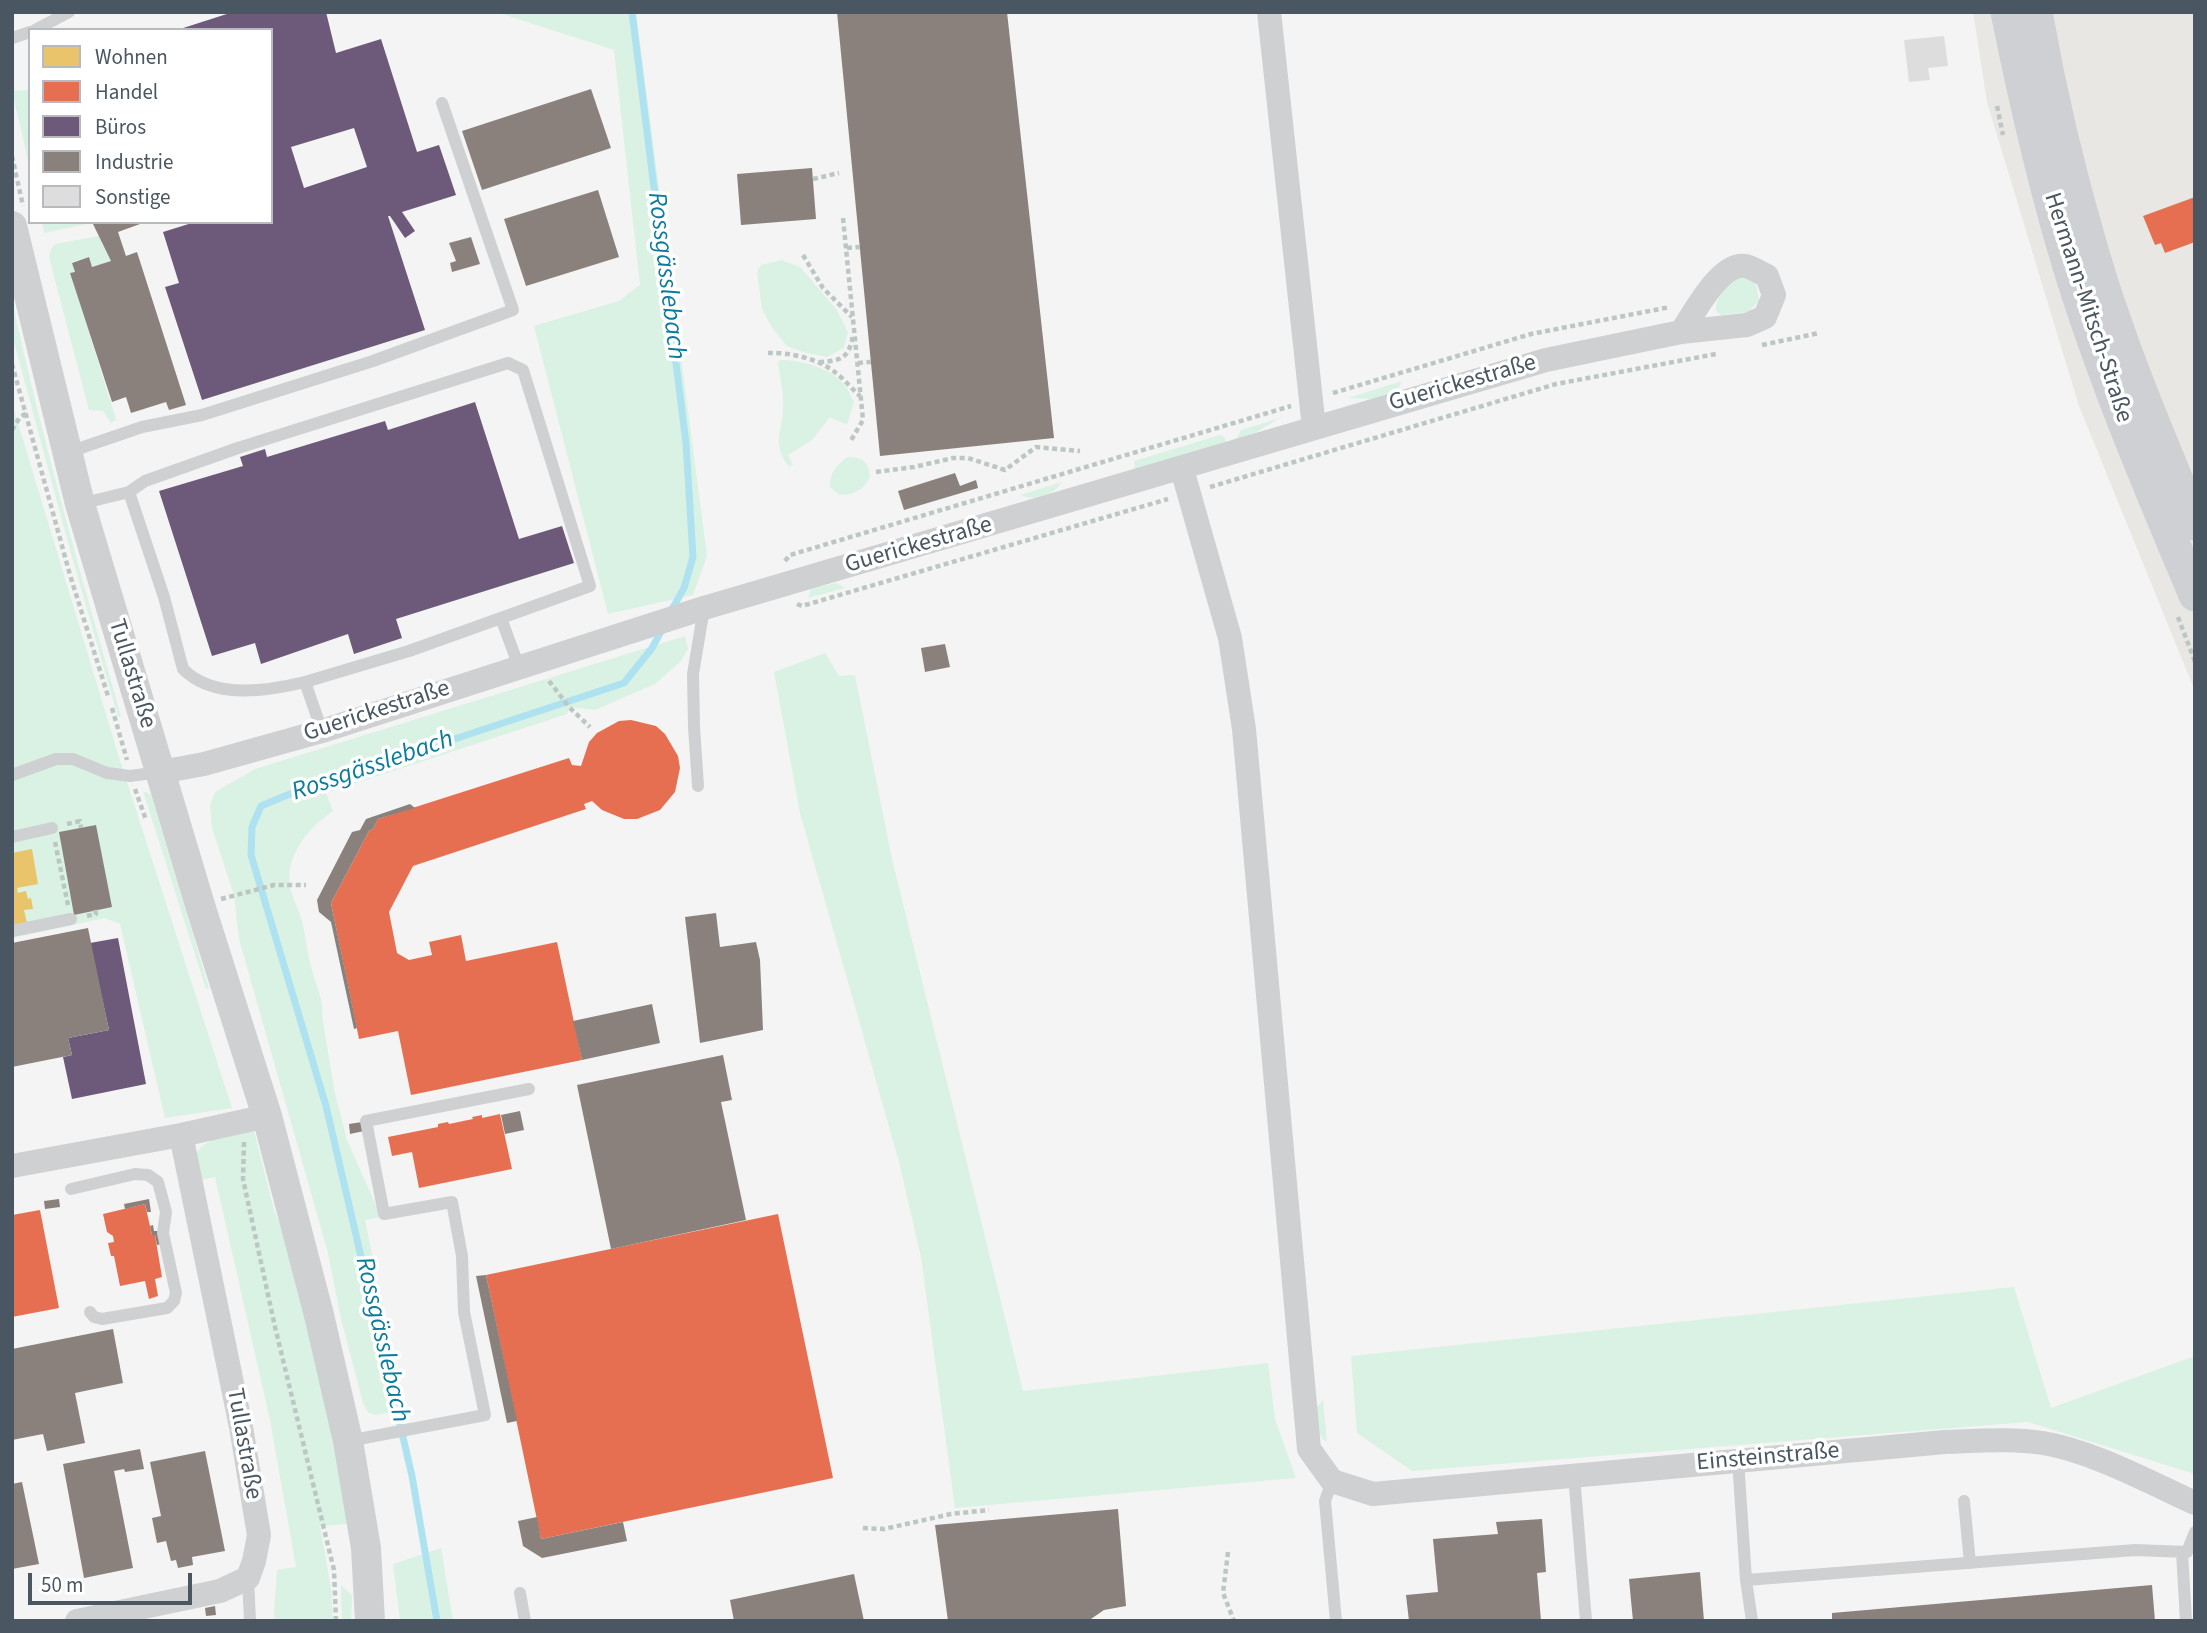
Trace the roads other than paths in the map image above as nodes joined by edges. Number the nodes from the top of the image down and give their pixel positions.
1 (69, 12) edge
2 (1269, 12) edge
3 (2007, 12) edge
4 (2036, 12) edge
5 (42, 23) edge
6 (442, 103) dead end
7 (12, 226) edge
8 (1681, 332) dead end
9 (1314, 428) junction
10 (66, 453) junction
11 (1182, 469) junction
12 (129, 492) junction
13 (80, 504) junction
14 (2195, 524) edge
15 (2195, 595) edge
16 (695, 610) junction
17 (501, 618) junction
18 (519, 667) junction
19 (306, 682) junction
20 (322, 731) junction
21 (161, 772) junction
22 (12, 775) edge
23 (698, 786) dead end
24 (52, 828) road end
25 (12, 837) edge
26 (71, 919) road end
27 (12, 931) edge
28 (529, 1089) dead end
29 (256, 1119) junction
30 (181, 1135) junction
31 (12, 1166) edge
32 (71, 1189) dead end
33 (90, 1312) dead end
34 (360, 1438) junction
35 (1738, 1460) junction
36 (1574, 1475) junction
37 (1332, 1480) junction
38 (1964, 1501) dead end
39 (2195, 1503) edge
40 (2195, 1532) edge
41 (2182, 1552) junction
42 (1970, 1563) junction
43 (248, 1578) junction
44 (1746, 1580) junction
45 (520, 1593) dead end
46 (76, 1621) edge
47 (250, 1621) edge
48 (370, 1621) edge
49 (525, 1621) edge
50 (1336, 1621) edge
51 (1586, 1621) edge
52 (1752, 1621) edge
53 (2186, 1621) edge

1 - 5 lane
2 - 9 street
3 - 15 main road, Hermann-Mitsch-Straße
4 - 14 main road, Hermann-Mitsch-Straße
6 - 10 lane
7 - 10 street, Tullastraße
8 - 9 street, Guerickestraße
9 - 11 street, Guerickestraße
10 - 13 street, Tullastraße
11 - 16 street, Guerickestraße
11 - 37 street
12 - 13 lane
12 - 17 lane
12 - 19 lane
13 - 21 street, Tullastraße
16 - 18 street, Guerickestraße
16 - 23 lane
17 - 18 lane
17 - 19 lane
18 - 20 street, Guerickestraße
19 - 20 lane
20 - 21 street, Guerickestraße
21 - 22 lane
21 - 29 street, Tullastraße
24 - 25 lane
26 - 27 lane
28 - 34 lane
29 - 30 street
29 - 34 street, Tullastraße
30 - 31 street
30 - 43 street, Tullastraße
32 - 33 lane
34 - 48 street, Tullastraße
35 - 36 street, Einsteinstraße
35 - 39 street, Einsteinstraße
35 - 44 lane
36 - 37 street, Einsteinstraße
36 - 51 lane
37 - 50 lane
38 - 42 lane
40 - 41 lane
41 - 42 lane
41 - 53 lane
42 - 44 lane
43 - 46 street
43 - 47 lane
44 - 52 lane
45 - 49 lane

